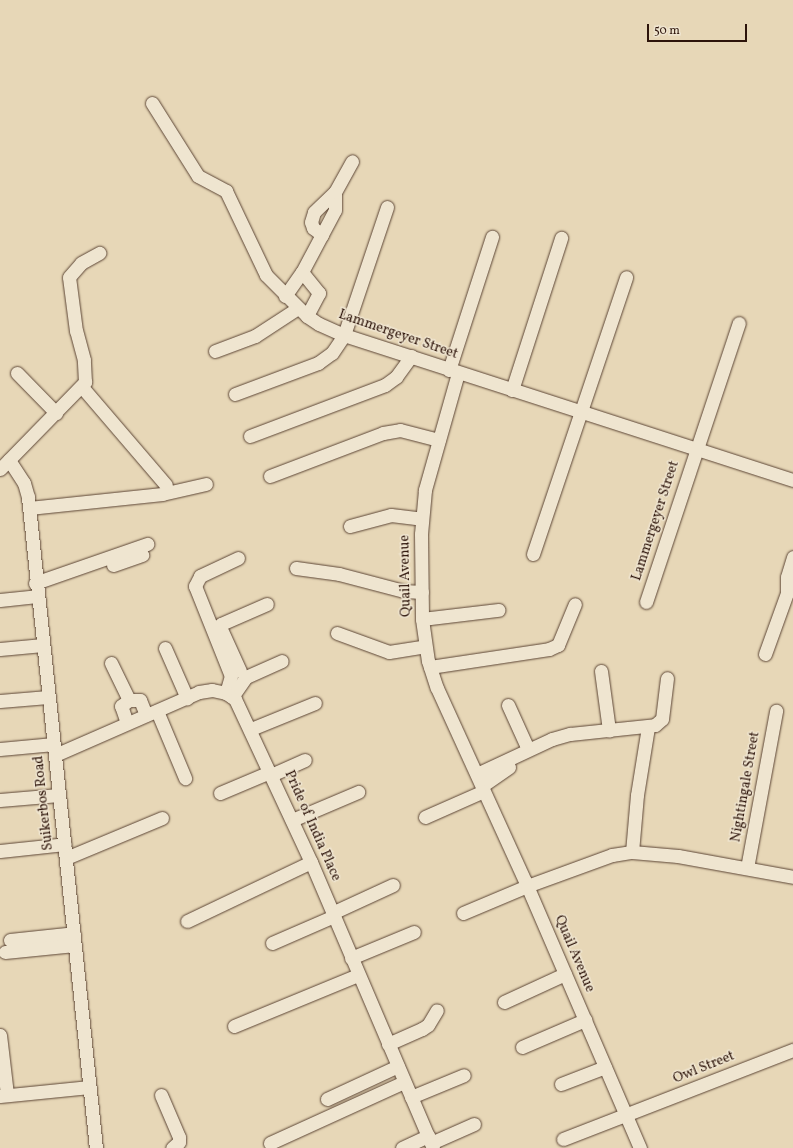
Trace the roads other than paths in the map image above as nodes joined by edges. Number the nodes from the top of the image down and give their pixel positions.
1 (152, 103) dead end
2 (352, 160) dead end
3 (335, 192) junction
4 (387, 208) dead end
5 (322, 235) junction
6 (492, 237) dead end
7 (561, 238) dead end
8 (98, 253) dead end
9 (302, 272) junction
10 (626, 277) dead end
11 (285, 296) junction
12 (302, 312) junction
13 (739, 323) dead end
14 (344, 336) junction
15 (216, 351) dead end
16 (412, 356) junction
17 (454, 371) junction
18 (17, 372) dead end
19 (83, 384) junction
20 (512, 390) junction
21 (235, 394) dead end
22 (580, 412) junction
23 (56, 413) junction
24 (250, 436) dead end
25 (439, 440) junction
26 (147, 450) dead end
27 (696, 450) junction
28 (5, 464) edge
29 (270, 476) dead end
30 (793, 480) edge
31 (206, 484) dead end
32 (166, 485) dead end
33 (29, 508) junction
34 (422, 519) junction
35 (350, 526) dead end
36 (145, 550) dead end
37 (533, 554) dead end
38 (238, 558) dead end
39 (793, 558) edge
40 (296, 568) dead end
41 (36, 590) junction
42 (790, 590) edge
43 (422, 592) junction
44 (0, 600) edge
45 (646, 602) dead end
46 (267, 604) dead end
47 (575, 604) dead end
48 (498, 610) dead end
49 (422, 619) junction
50 (337, 634) dead end
51 (43, 645) junction
52 (425, 646) junction
53 (165, 648) dead end
54 (0, 649) edge
55 (765, 654) dead end
56 (111, 663) dead end
57 (430, 667) junction
58 (601, 671) dead end
59 (236, 673) junction
60 (667, 678) dead end
61 (229, 695) junction
62 (48, 697) junction
63 (187, 698) junction
64 (0, 700) edge
65 (129, 700) junction
66 (315, 703) dead end
67 (508, 705) dead end
68 (776, 710) dead end
69 (155, 711) junction
70 (127, 723) junction
71 (648, 727) junction
72 (251, 730) junction
73 (609, 730) junction
74 (0, 749) edge
75 (528, 749) junction
76 (54, 750) junction
77 (543, 752) dead end
78 (305, 760) dead end
79 (271, 773) junction
80 (188, 777) dead end
81 (481, 783) junction
82 (358, 792) dead end
83 (220, 793) dead end
84 (59, 795) junction
85 (0, 800) edge
86 (425, 816) dead end
87 (162, 818) dead end
88 (292, 820) junction
89 (64, 844) junction
90 (0, 851) edge
91 (632, 852) junction
92 (66, 858) junction
93 (311, 862) junction
94 (747, 868) junction
95 (793, 877) edge
96 (376, 885) dead end
97 (393, 885) dead end
98 (527, 886) junction
99 (332, 912) junction
100 (464, 913) dead end
101 (187, 920) dead end
102 (414, 932) dead end
103 (74, 939) junction
104 (10, 940) dead end
105 (272, 943) dead end
106 (5, 952) dead end
107 (351, 958) junction
108 (565, 974) junction
109 (358, 975) junction
110 (504, 1002) dead end
111 (437, 1010) dead end
112 (585, 1020) junction
113 (234, 1026) dead end
114 (0, 1034) edge
115 (388, 1044) junction
116 (522, 1047) dead end
117 (793, 1050) edge
118 (605, 1067) junction
119 (401, 1074) junction
120 (464, 1075) dead end
121 (561, 1084) dead end
122 (90, 1087) junction
123 (161, 1095) dead end
124 (4, 1096) edge
125 (411, 1097) junction
126 (326, 1099) dead end
127 (626, 1116) junction
128 (295, 1122) dead end
129 (474, 1124) dead end
130 (563, 1139) dead end
131 (431, 1142) edge
132 (270, 1143) dead end
133 (96, 1148) edge
134 (172, 1148) edge
135 (402, 1148) edge
136 (640, 1148) edge

1 - 11 street, Lammergeyer Street
2 - 3 street
3 - 5 street
3 - 5 street
4 - 14 street
5 - 9 street
6 - 17 street, Quail Avenue
7 - 20 street
8 - 19 street
9 - 11 street
9 - 12 street
10 - 22 street
11 - 12 street, Lammergeyer Street
12 - 14 street, Lammergeyer Street
12 - 15 street
13 - 27 street, Lammergeyer Street
14 - 16 street, Lammergeyer Street
14 - 21 street
16 - 17 street, Lammergeyer Street
16 - 24 street
17 - 20 street, Lammergeyer Street
17 - 25 street, Quail Avenue
18 - 23 street
19 - 23 street
19 - 26 street
19 - 32 street
20 - 22 street, Lammergeyer Street
22 - 27 street, Lammergeyer Street
22 - 37 street
23 - 28 street
25 - 29 street
25 - 34 street, Quail Avenue
27 - 30 street, Lammergeyer Street
27 - 45 street, Lammergeyer Street
28 - 33 street, Suikerbos Road
31 - 33 street
33 - 41 street, Suikerbos Road
34 - 35 street
34 - 43 street, Quail Avenue
36 - 41 street
38 - 59 street
39 - 42 street
40 - 43 street
41 - 44 street
41 - 51 street, Suikerbos Road
42 - 55 street
43 - 49 street, Quail Avenue
46 - 59 street
47 - 57 street
48 - 49 street
49 - 52 street, Quail Avenue
50 - 52 street
51 - 54 street
51 - 62 street, Suikerbos Road
52 - 57 street, Quail Avenue
53 - 63 street
56 - 65 street
57 - 81 street, Quail Avenue
58 - 73 street
59 - 61 street
59 - 61 street
60 - 71 street
61 - 63 street
61 - 72 street, Pride of India Place
62 - 64 street
62 - 76 street, Suikerbos Road
63 - 69 street
65 - 69 street
65 - 70 street
66 - 72 street
67 - 75 street
68 - 94 street, Nightingale Street
69 - 70 street
69 - 80 street
70 - 76 street
71 - 73 street
71 - 91 street
72 - 79 street, Pride of India Place
73 - 75 street
74 - 76 street
75 - 81 street
76 - 84 street, Suikerbos Road
77 - 81 street
78 - 79 street
79 - 83 street
79 - 88 street, Pride of India Place
81 - 86 street
81 - 98 street, Quail Avenue
82 - 88 street
84 - 85 street
84 - 89 street, Suikerbos Road
87 - 92 street
88 - 93 street, Pride of India Place
89 - 90 street
89 - 92 street, Suikerbos Road
91 - 94 street
91 - 98 street
92 - 103 street, Suikerbos Road
93 - 99 street, Pride of India Place
93 - 101 street
94 - 95 street
96 - 99 street
97 - 99 street
98 - 100 street
98 - 108 street, Quail Avenue
99 - 105 street
99 - 107 street, Pride of India Place
102 - 107 street
103 - 104 street
103 - 106 street
103 - 122 street, Suikerbos Road
107 - 109 street, Pride of India Place
108 - 110 street
108 - 112 street, Quail Avenue
109 - 113 street
109 - 115 street, Pride of India Place
111 - 115 street
112 - 116 street
112 - 118 street, Quail Avenue
114 - 124 street
115 - 119 street, Pride of India Place
117 - 127 street, Owl Street
118 - 121 street
118 - 127 street, Quail Avenue
119 - 125 street, Pride of India Place
119 - 126 street
119 - 128 street
119 - 132 street
120 - 125 street
122 - 124 street
122 - 133 street, Suikerbos Road
123 - 134 street
125 - 131 street, Pride of India Place
127 - 130 street, Owl Street
127 - 136 street, Quail Avenue
129 - 131 street
131 - 135 street

